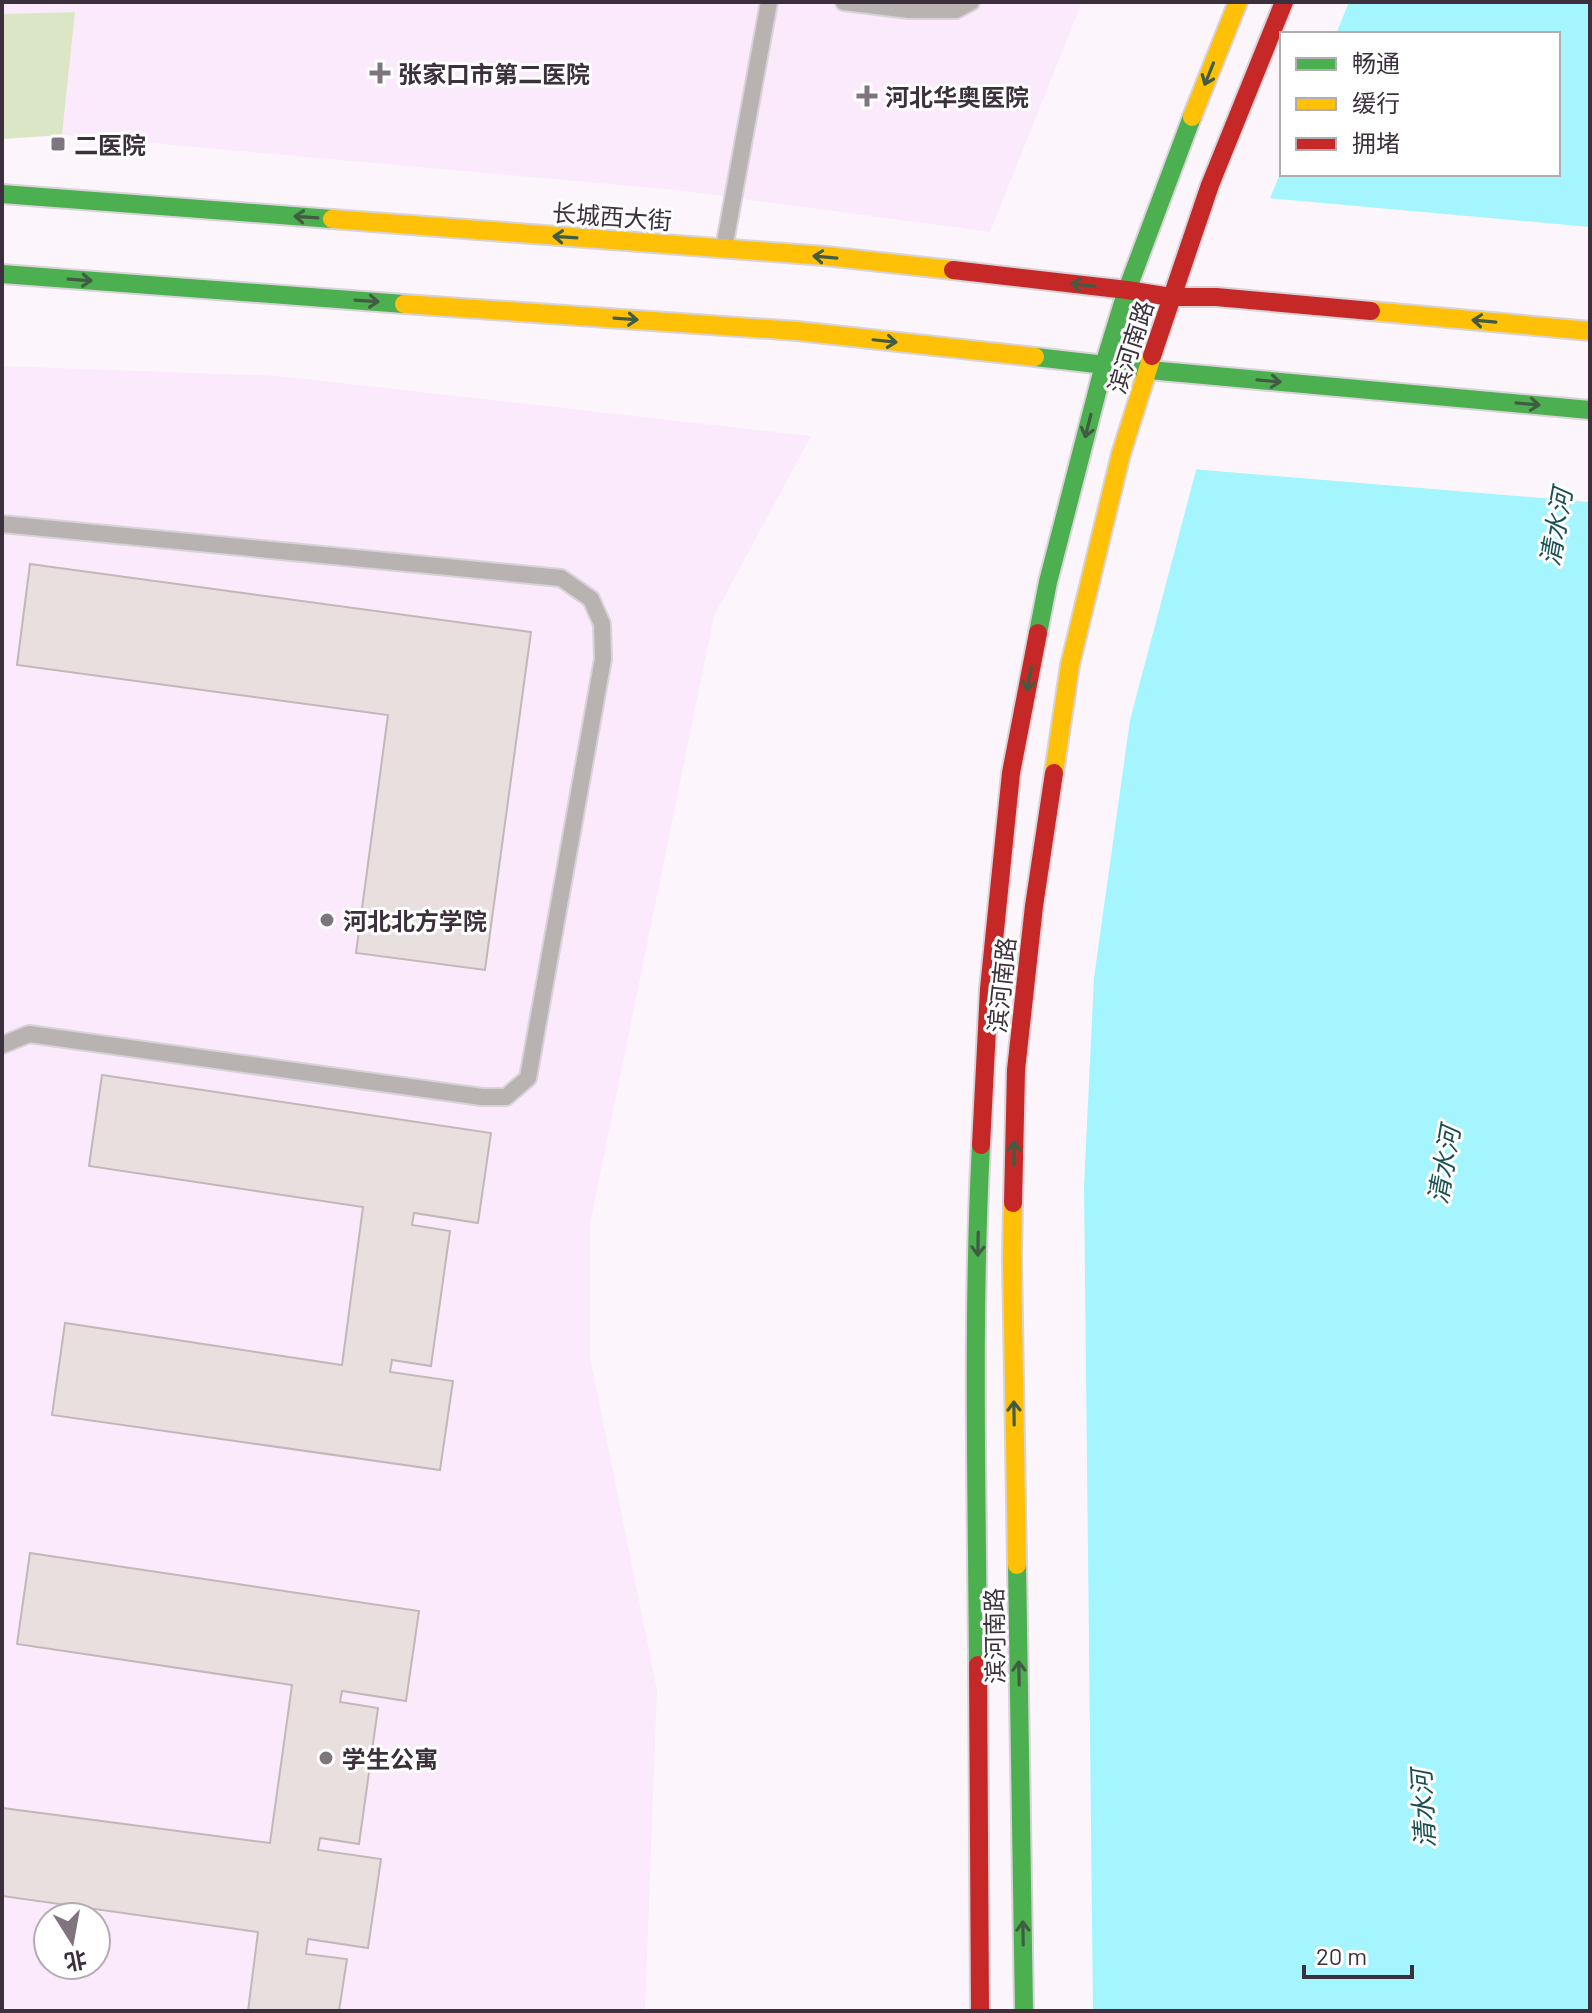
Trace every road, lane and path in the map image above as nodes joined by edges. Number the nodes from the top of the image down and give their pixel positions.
1 (769, 2) edge
2 (844, 2) edge
3 (971, 2) edge
4 (1238, 2) edge
5 (1284, 2) edge
6 (2, 194) edge
7 (724, 249) junction
8 (2, 274) edge
9 (1127, 290) junction
10 (1171, 297) junction
11 (1590, 331) edge
12 (1104, 365) junction
13 (1149, 370) junction
14 (1590, 410) edge
15 (2, 524) edge
16 (2, 1045) edge
17 (980, 2011) edge
18 (1024, 2011) edge

1 - 7 lane
2 - 3 lane
4 -> 9 main road, 滨河南路
5 - 10 main road, 滨河南路
7 -> 6 main road, 长城西大街
9 -> 7 main road, 长城西大街
8 -> 12 main road
9 - 10 main road, 长城西大街
9 - 12 main road, 滨河南路
11 -> 10 main road, 长城西大街
10 - 13 main road, 滨河南路
12 - 13 main road
12 -> 17 main road, 滨河南路
13 -> 14 main road
18 -> 13 main road, 滨河南路
15 - 16 lane

